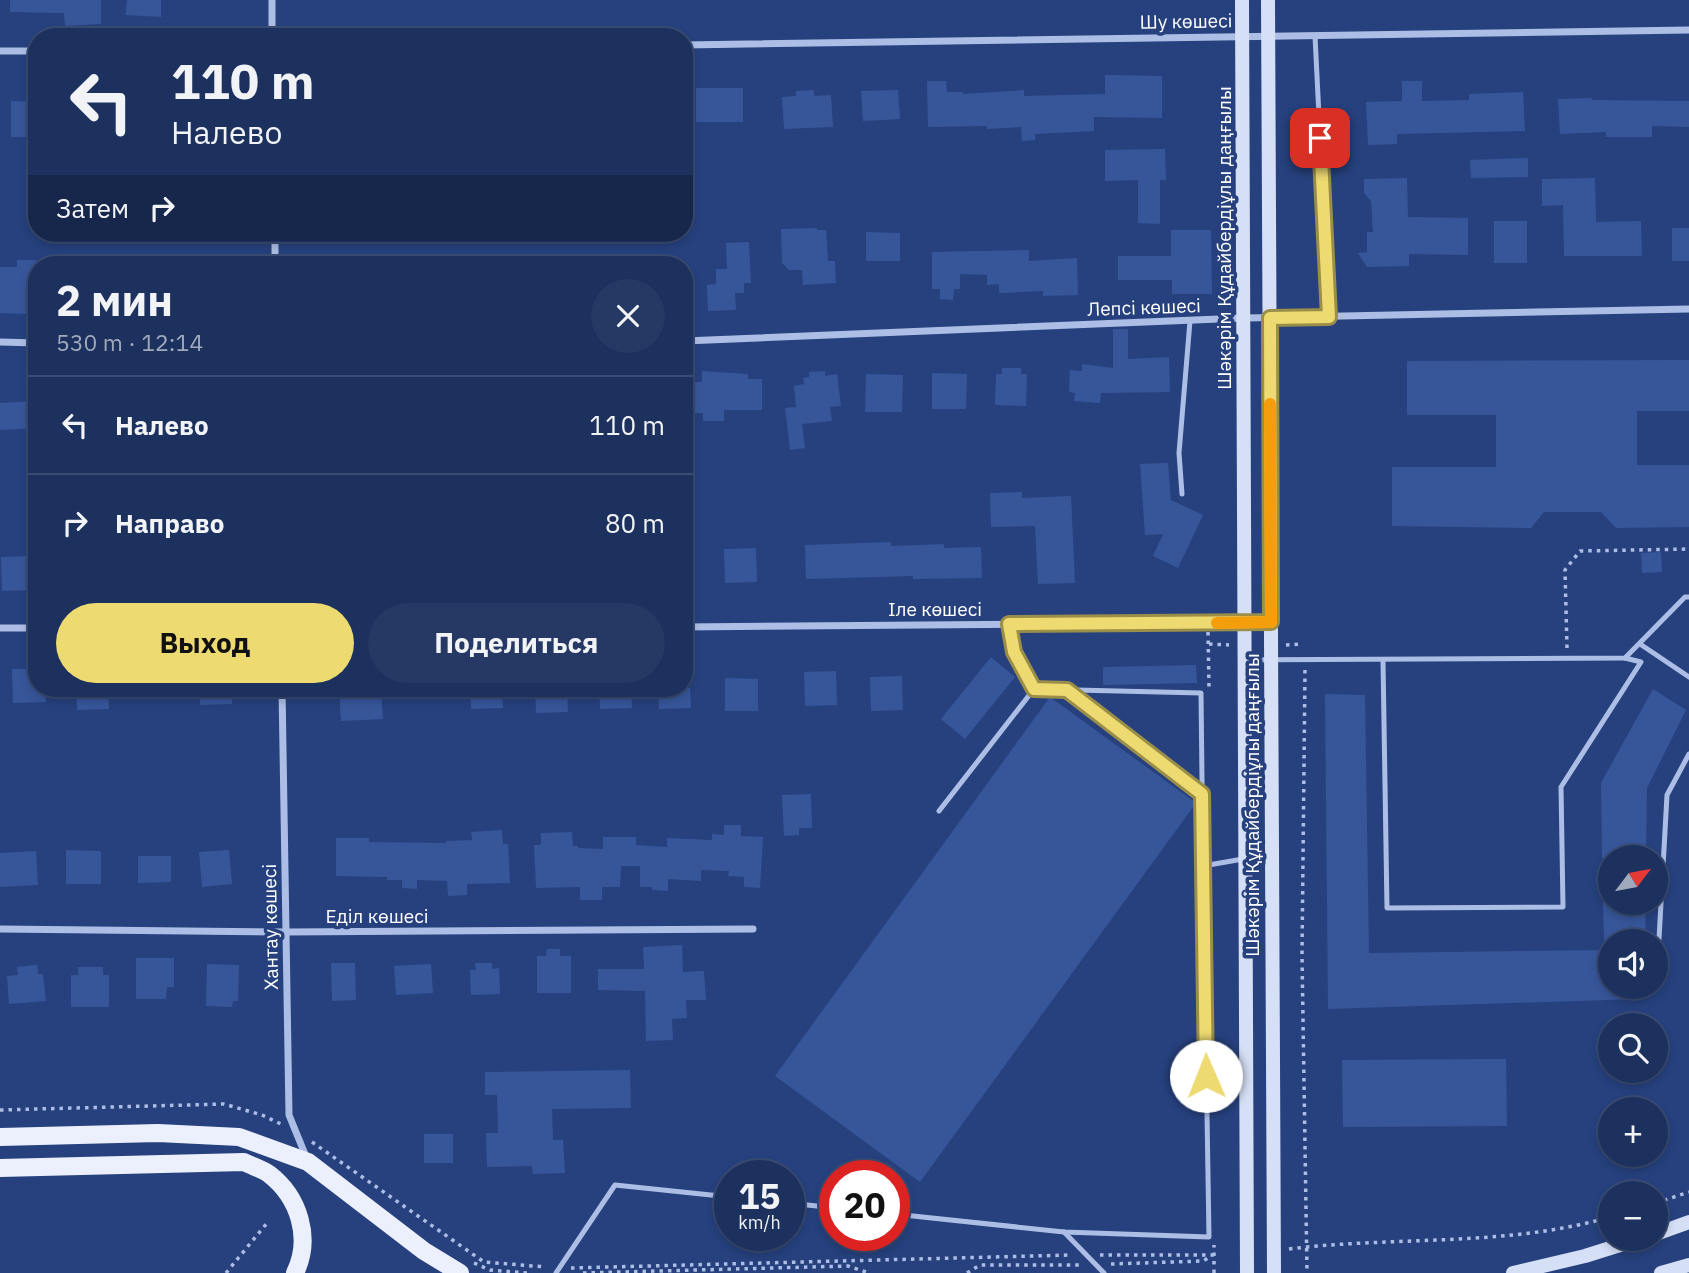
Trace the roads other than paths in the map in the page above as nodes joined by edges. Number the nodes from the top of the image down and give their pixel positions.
1 (272, 0) edge
2 (1242, 0) edge
3 (1268, 0) edge
4 (272, 28) edge
5 (1689, 30) edge
6 (1242, 36) junction
7 (1315, 36) junction
8 (1268, 37) junction
9 (693, 45) edge
10 (0, 51) edge
11 (28, 51) edge
12 (1689, 309) edge
13 (1329, 317) junction
14 (1244, 318) junction
15 (1270, 318) junction
16 (1190, 321) junction
17 (693, 341) edge
18 (0, 342) edge
19 (28, 342) edge
20 (1182, 494) dead end
21 (1689, 597) edge
22 (1271, 622) junction
23 (1245, 623) junction
24 (1009, 624) junction
25 (693, 627) edge
26 (0, 628) edge
27 (28, 628) edge
28 (1640, 644) junction
29 (1625, 658) junction
30 (1245, 660) junction
31 (1383, 660) junction
32 (1271, 662) junction
33 (1689, 677) edge
34 (1034, 689) junction
35 (1067, 690) junction
36 (282, 697) edge
37 (1689, 754) edge
38 (1202, 794) junction
39 (939, 811) dead end
40 (1246, 858) junction
41 (1203, 866) junction
42 (0, 929) edge
43 (753, 929) dead end
44 (1660, 929) edge
45 (286, 932) junction
46 (0, 1137) edge
47 (308, 1162) junction
48 (0, 1168) edge
49 (714, 1195) edge
50 (910, 1216) edge
51 (1689, 1222) edge
52 (1668, 1230) edge
53 (1064, 1232) junction
54 (1601, 1251) edge
55 (1689, 1265) edge
56 (557, 1270) edge
57 (295, 1273) edge
58 (460, 1273) edge
59 (1104, 1273) edge
60 (1247, 1273) edge
61 (1274, 1273) edge
62 (1513, 1273) edge
63 (1661, 1273) edge

1 - 4 street
2 - 6 main road, Шәкәрім Құдайбердіұлы даңғылы
3 - 8 main road, Шәкәрім Құдайбердіұлы даңғылы
5 - 7 street, Шу көшесі
6 - 8 street, Шу көшесі
6 - 9 street, Шу көшесі
6 - 14 main road, Шәкәрім Құдайбердіұлы даңғылы
7 - 8 street, Шу көшесі
7 - 13 lane
8 - 15 main road, Шәкәрім Құдайбердіұлы даңғылы
10 - 11 street
12 - 13 street, Лепсі көшесі
13 - 15 street, Лепсі көшесі
14 - 15 street, Лепсі көшесі
14 - 16 street, Лепсі көшесі
14 - 23 main road, Шәкәрім Құдайбердіұлы даңғылы
15 - 22 main road, Шәкәрім Құдайбердіұлы даңғылы
16 - 17 street, Лепсі көшесі
16 - 20 lane
18 - 19 street
21 - 28 lane
22 - 23 street, Іле көшесі
22 - 32 main road, Шәкәрім Құдайбердіұлы даңғылы
23 - 24 street, Іле көшесі
23 - 30 main road, Шәкәрім Құдайбердіұлы даңғылы
24 - 25 street, Іле көшесі
24 - 34 lane
26 - 27 street
28 - 29 lane
28 - 33 lane
29 - 31 lane
29 - 31 lane
30 - 32 lane
30 - 40 main road, Шәкәрім Құдайбердіұлы даңғылы
31 - 32 lane
32 - 61 main road, Шәкәрім Құдайбердіұлы даңғылы
34 - 35 lane
34 - 39 lane
35 - 38 lane
35 - 38 lane
36 - 45 street, Хантау көшесі
37 - 44 lane
38 - 41 lane
40 - 41 lane
40 - 60 main road, Шәкәрім Құдайбердіұлы даңғылы
41 - 53 lane
42 - 45 street, Еділ көшесі
43 - 45 street, Еділ көшесі
45 - 47 street, Хантау көшесі
46 - 47 main road
47 - 58 main road
48 - 57 main road
49 - 56 lane
50 - 53 lane
51 - 52 main road
53 - 59 lane
54 - 62 main road
55 - 63 main road

